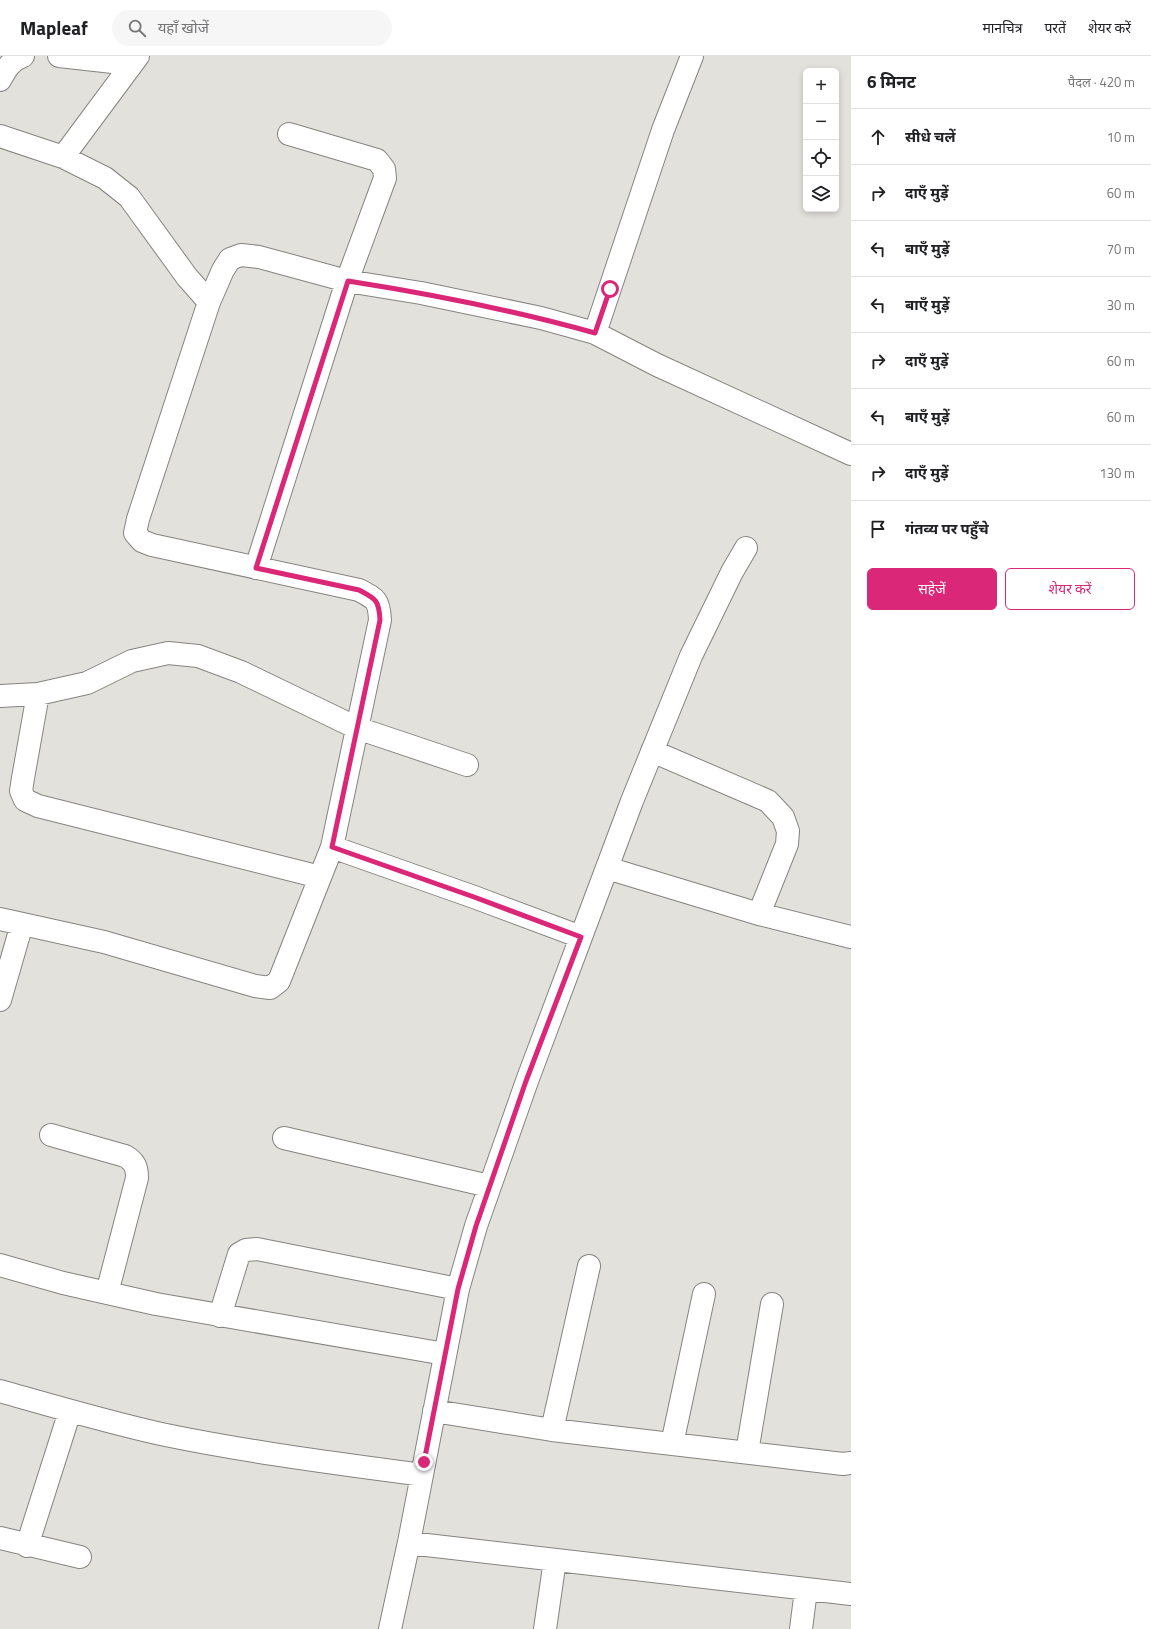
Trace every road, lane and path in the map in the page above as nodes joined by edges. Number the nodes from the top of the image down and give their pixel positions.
1 (23, 56) edge
2 (59, 56) edge
3 (692, 56) edge
4 (135, 60) edge
5 (0, 80) edge
6 (289, 134) dead end
7 (0, 136) edge
8 (63, 157) junction
9 (348, 281) junction
10 (209, 302) junction
11 (595, 333) junction
12 (851, 454) edge
13 (746, 548) dead end
14 (256, 568) junction
15 (38, 694) junction
16 (0, 696) edge
17 (357, 728) junction
18 (652, 751) junction
19 (467, 765) dead end
20 (332, 847) junction
21 (607, 868) junction
22 (320, 877) junction
23 (759, 914) junction
24 (0, 919) edge
25 (22, 924) junction
26 (581, 937) junction
27 (851, 938) edge
28 (0, 1000) edge
29 (51, 1135) dead end
30 (284, 1138) dead end
31 (489, 1186) junction
32 (0, 1266) edge
33 (589, 1266) dead end
34 (458, 1289) junction
35 (107, 1293) junction
36 (704, 1294) dead end
37 (772, 1304) dead end
38 (220, 1316) junction
39 (445, 1354) junction
40 (0, 1391) edge
41 (70, 1411) junction
42 (434, 1411) junction
43 (552, 1430) junction
44 (672, 1444) junction
45 (746, 1452) junction
46 (851, 1463) edge
47 (422, 1475) junction
48 (0, 1538) edge
49 (409, 1543) junction
50 (27, 1546) junction
51 (80, 1557) dead end
52 (555, 1560) junction
53 (806, 1590) junction
54 (851, 1594) edge
55 (390, 1629) edge
56 (545, 1629) edge
57 (801, 1629) edge

1 - 5 street
2 - 4 street
3 - 11 street
4 - 8 street
6 - 9 street
7 - 8 street
8 - 10 street
9 - 10 street
9 - 11 street
9 - 14 street
10 - 14 street
11 - 12 street
13 - 18 street
14 - 17 street
15 - 16 street
15 - 17 street
15 - 22 street
17 - 19 street
17 - 20 street
18 - 21 street
18 - 23 street
20 - 22 street
20 - 26 street
21 - 23 street
21 - 26 street
22 - 25 street
23 - 27 street
24 - 25 street
25 - 28 street
26 - 31 street
29 - 35 street
30 - 31 street
31 - 34 street
32 - 35 street
33 - 43 street
34 - 38 street
34 - 39 street
35 - 38 street
36 - 44 street
37 - 45 street
38 - 39 street
39 - 42 street
40 - 41 street
41 - 47 street
41 - 50 street
42 - 43 street
42 - 47 street
43 - 44 street
44 - 45 street
45 - 46 street
47 - 49 street
48 - 50 street
49 - 52 street
49 - 55 street
50 - 51 street
52 - 53 street
52 - 56 street
53 - 54 street
53 - 57 street

